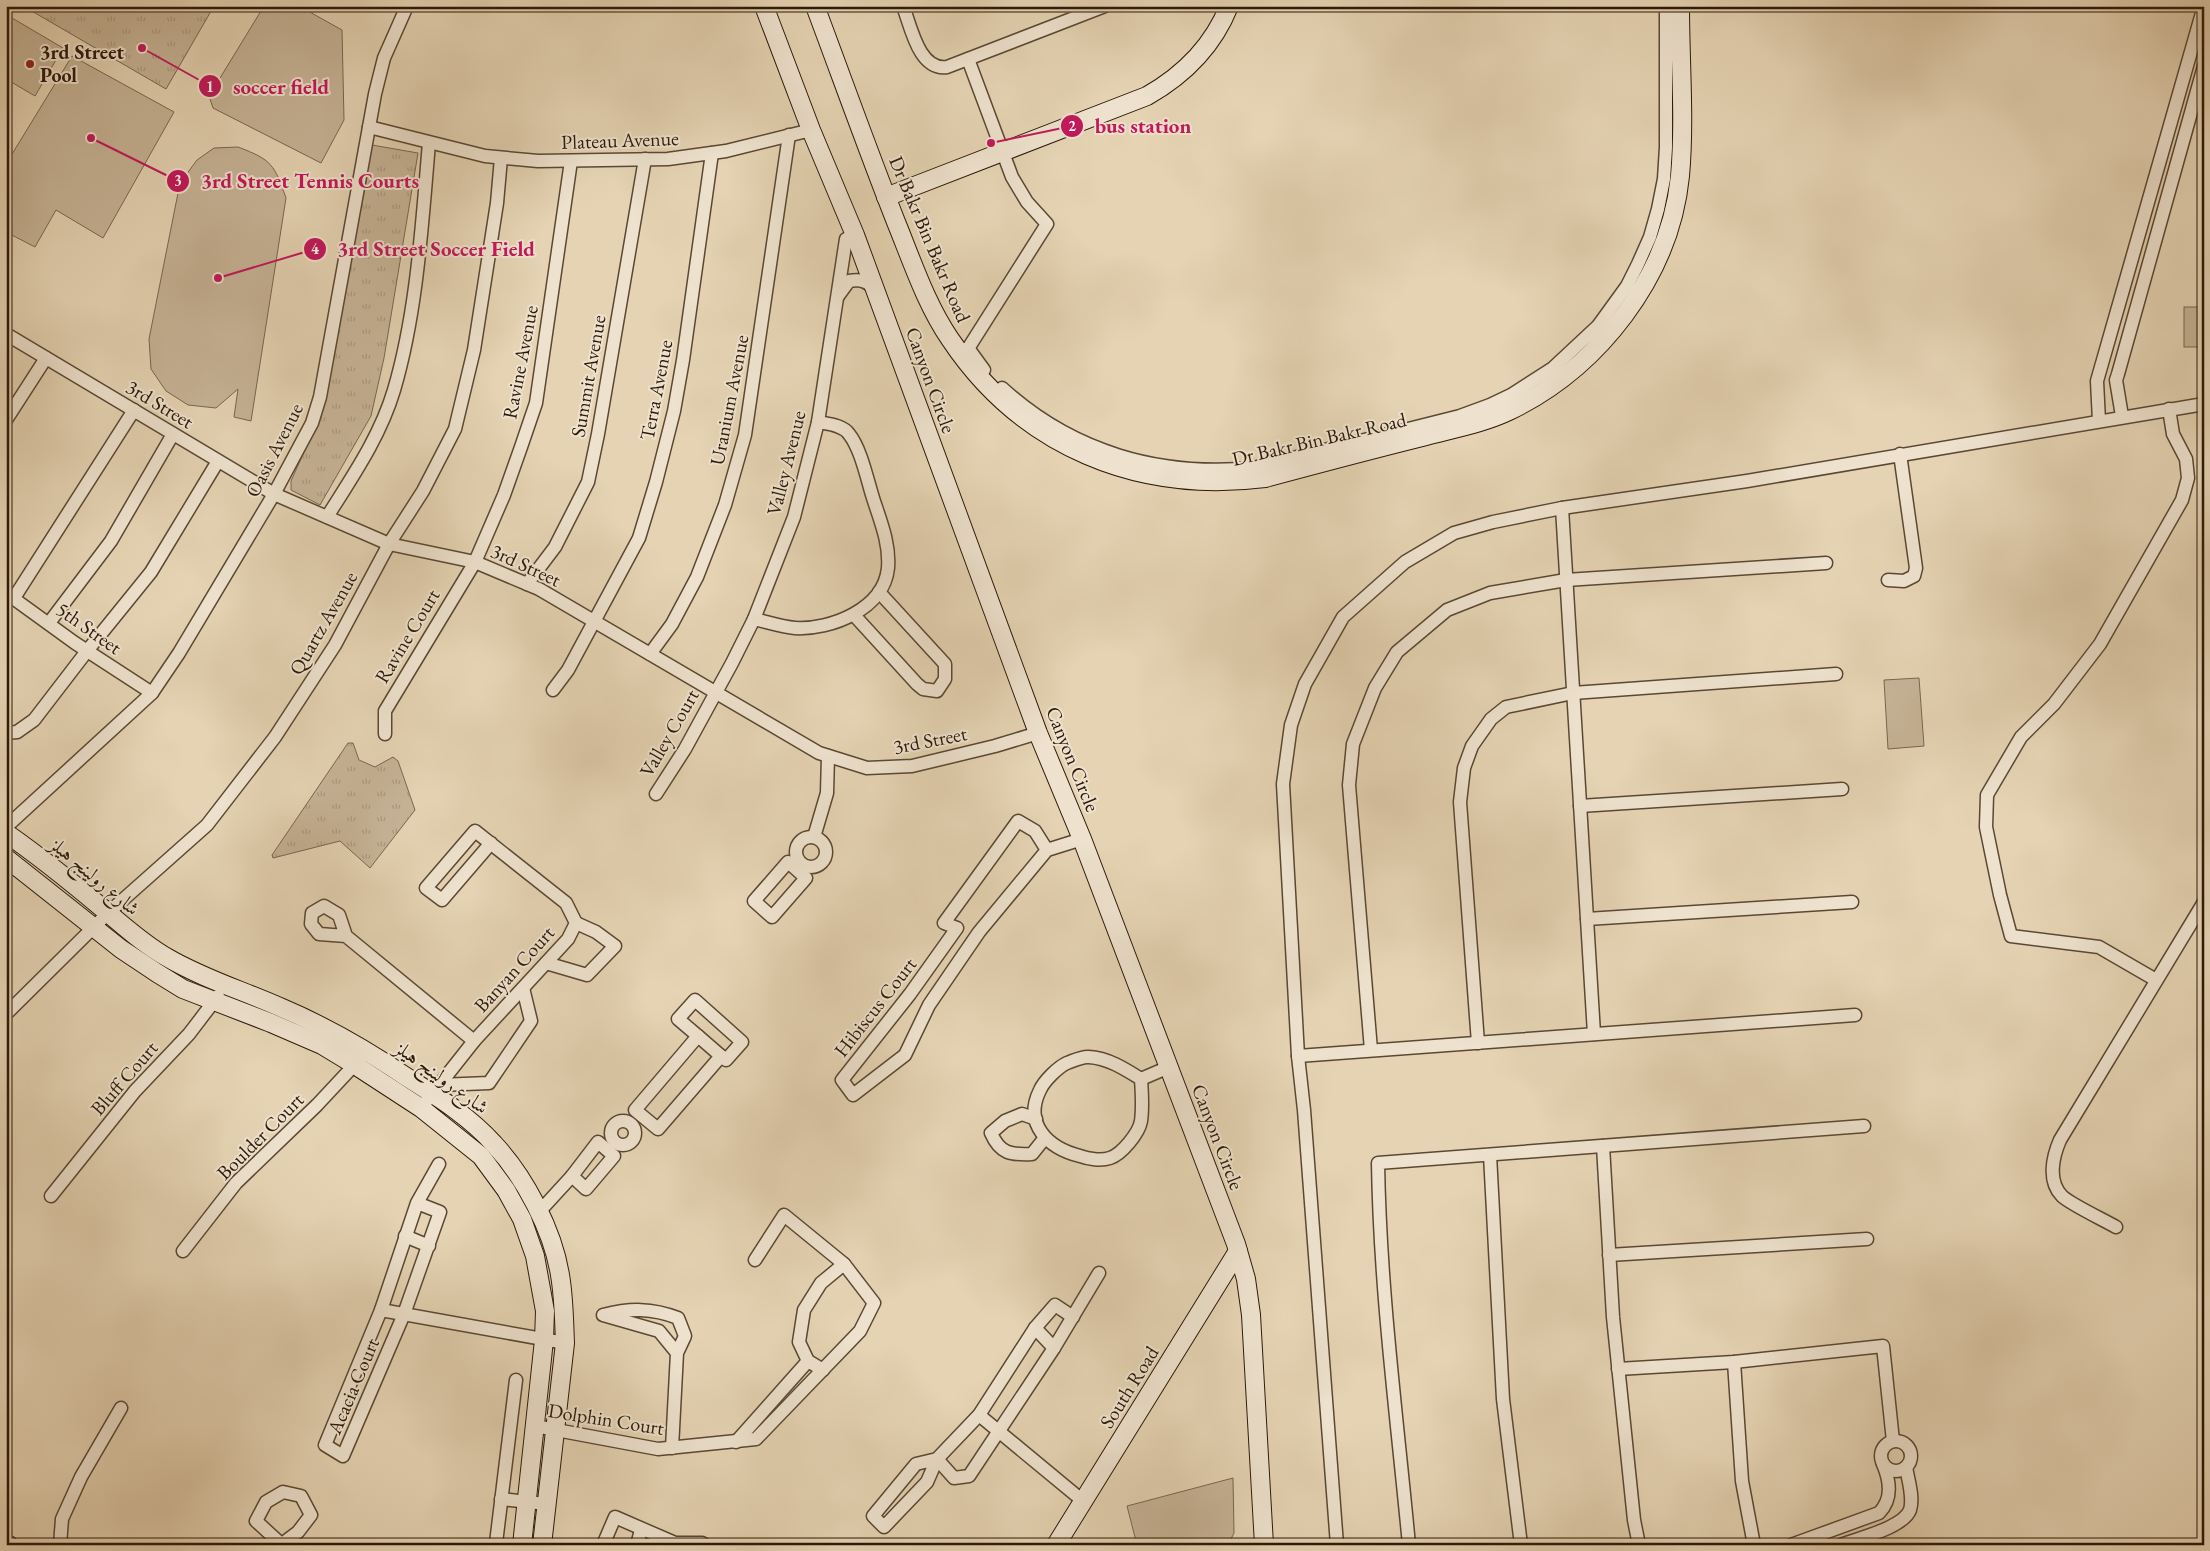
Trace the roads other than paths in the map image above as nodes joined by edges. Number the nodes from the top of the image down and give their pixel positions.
1 (764, 6) edge
2 (814, 6) edge
3 (903, 6) edge
4 (1105, 6) edge
5 (1229, 6) edge
6 (1666, 6) edge
7 (1680, 6) edge
8 (2204, 6) edge
9 (402, 8) edge
10 (968, 59) junction
11 (2204, 66) edge
12 (369, 127) junction
13 (811, 130) junction
14 (789, 135) junction
15 (429, 143) junction
16 (1003, 152) junction
17 (712, 153) junction
18 (502, 158) junction
19 (645, 159) junction
20 (571, 161) junction
21 (886, 197) junction
22 (855, 235) junction
23 (876, 292) junction
24 (835, 305) junction
25 (6, 334) edge
26 (965, 352) junction
27 (46, 358) junction
28 (2204, 404) edge
29 (2169, 409) junction
30 (134, 410) junction
31 (2122, 416) junction
32 (6, 420) edge
33 (2099, 421) junction
34 (818, 422) junction
35 (173, 434) junction
36 (1900, 454) junction
37 (218, 461) junction
38 (274, 494) junction
39 (1562, 508) junction
40 (327, 517) junction
41 (384, 553) junction
42 (475, 562) junction
43 (1826, 563) dead end
44 (1566, 580) junction
45 (1888, 580) dead end
46 (527, 584) junction
47 (879, 592) junction
48 (10, 596) edge
49 (854, 615) junction
50 (754, 619) junction
51 (594, 622) junction
52 (49, 624) junction
53 (87, 650) junction
54 (650, 654) junction
55 (1836, 674) dead end
56 (553, 690) dead end
57 (715, 692) junction
58 (152, 693) junction
59 (1573, 693) junction
60 (6, 733) edge
61 (1038, 733) junction
62 (385, 734) dead end
63 (828, 756) junction
64 (1842, 789) dead end
65 (656, 794) dead end
66 (1580, 806) junction
67 (6, 827) edge
68 (6, 833) edge
69 (814, 837) junction
70 (1082, 839) junction
71 (490, 843) junction
72 (1047, 850) junction
73 (6, 858) edge
74 (1852, 902) dead end
75 (2204, 902) edge
76 (108, 913) junction
77 (1587, 920) junction
78 (576, 923) junction
79 (95, 927) junction
80 (346, 936) dead end
81 (546, 963) junction
82 (2156, 980) junction
83 (224, 986) junction
84 (523, 988) junction
85 (214, 1001) junction
86 (6, 1014) edge
87 (1855, 1015) dead end
88 (1594, 1034) junction
89 (698, 1036) junction
90 (474, 1041) junction
91 (1478, 1043) junction
92 (365, 1049) junction
93 (1371, 1050) junction
94 (721, 1056) junction
95 (1298, 1056) junction
96 (356, 1065) junction
97 (1169, 1067) junction
98 (1141, 1079) junction
99 (435, 1089) junction
100 (1036, 1098) junction
101 (421, 1108) junction
102 (1022, 1114) junction
103 (642, 1116) junction
104 (1036, 1119) junction
105 (1864, 1126) dead end
106 (1044, 1139) junction
107 (610, 1145) junction
108 (1603, 1146) junction
109 (1490, 1154) junction
110 (439, 1164) dead end
111 (572, 1176) junction
112 (51, 1196) dead end
113 (417, 1203) junction
114 (539, 1212) junction
115 (2116, 1227) dead end
116 (405, 1236) junction
117 (1867, 1239) dead end
118 (429, 1246) junction
119 (183, 1251) dead end
120 (1238, 1251) junction
121 (1609, 1255) junction
122 (755, 1260) dead end
123 (844, 1264) junction
124 (1099, 1273) dead end
125 (381, 1310) junction
126 (404, 1314) junction
127 (1073, 1317) junction
128 (1035, 1328) junction
129 (544, 1340) junction
130 (565, 1343) junction
131 (1054, 1348) junction
132 (677, 1353) junction
133 (808, 1361) junction
134 (1734, 1362) junction
135 (1618, 1369) junction
136 (823, 1370) junction
137 (516, 1380) dead end
138 (121, 1408) dead end
139 (979, 1415) junction
140 (535, 1426) junction
141 (556, 1430) junction
142 (1000, 1432) junction
143 (1893, 1441) junction
144 (736, 1442) junction
145 (672, 1448) junction
146 (937, 1459) junction
147 (1883, 1464) junction
148 (1906, 1467) junction
149 (501, 1499) junction
150 (526, 1501) junction
151 (1083, 1501) junction
152 (546, 1504) junction
153 (641, 1530) junction
154 (496, 1543) dead end
155 (675, 1544) edge
156 (60, 1545) edge
157 (282, 1545) edge
158 (522, 1545) edge
159 (542, 1545) edge
160 (604, 1545) edge
161 (638, 1545) edge
162 (705, 1545) edge
163 (1056, 1545) edge
164 (1264, 1545) edge
165 (1337, 1545) edge
166 (1409, 1545) edge
167 (1522, 1545) edge
168 (1639, 1545) edge
169 (1754, 1545) edge
170 (1791, 1545) edge
171 (1841, 1545) edge

1 - 13 main road, Canyon Circle
2 - 21 main road, Dr Bakr Bin Bakr Road
3 - 10 street
4 - 10 street
5 - 16 main road
6 - 26 street
7 - 26 main road, Dr Bakr Bin Bakr Road
8 - 33 street
9 - 12 street, Oasis Avenue
10 - 16 street
11 - 31 street
12 - 15 street, Plateau Avenue
12 - 38 street, Oasis Avenue
13 - 14 street, Plateau Avenue
13 - 22 main road, Canyon Circle
14 - 17 street, Plateau Avenue
14 - 54 street, Uranium Avenue
15 - 18 street, Plateau Avenue
15 - 40 street
16 - 21 main road
16 - 26 street
17 - 19 street, Plateau Avenue
17 - 51 street, Terra Avenue
18 - 20 street, Plateau Avenue
18 - 41 street, Quartz Avenue
19 - 20 street, Plateau Avenue
19 - 46 street, Summit Avenue
20 - 42 street, Ravine Avenue
21 - 26 main road, Dr Bakr Bin Bakr Road
22 - 23 main road, Canyon Circle
22 - 24 street, Valley Avenue
23 - 24 street
23 - 61 main road, Canyon Circle
24 - 34 street, Valley Avenue
25 - 27 street, 3rd Street
27 - 30 street, 3rd Street
27 - 32 street
28 - 29 street
29 - 31 street
29 - 82 street
30 - 35 street, 3rd Street
30 - 48 street
31 - 33 street
33 - 36 street
34 - 47 street
34 - 50 street, Valley Avenue
35 - 37 street, 3rd Street
35 - 52 street
36 - 39 street
36 - 45 street
37 - 38 street, 3rd Street
37 - 53 street
38 - 40 street, 3rd Street
38 - 58 street, Oasis Avenue
39 - 44 street
39 - 95 street
40 - 41 street, 3rd Street
41 - 42 street, 3rd Street
41 - 76 street, Quartz Avenue
42 - 46 street, 3rd Street
42 - 62 street, Ravine Court
43 - 44 street
44 - 59 street
44 - 93 street
46 - 51 street, 3rd Street
47 - 49 street
47 - 49 street
48 - 52 street, 5th Street
49 - 50 street
50 - 57 street, Valley Avenue
51 - 54 street, 3rd Street
51 - 56 street, Terra Avenue
52 - 53 street, 5th Street
53 - 58 street, 5th Street
53 - 60 street
54 - 57 street, 3rd Street
55 - 59 street
57 - 63 street, 3rd Street
57 - 65 street, Valley Court
58 - 67 street, Oasis Avenue
59 - 66 street
59 - 91 street
61 - 63 street, 3rd Street
61 - 70 main road, Canyon Circle
63 - 69 street
64 - 66 street
66 - 77 street
68 - 76 main road, شارع رولينج هيلز
69 - 69 street
70 - 72 street
70 - 97 main road, Canyon Circle
71 - 71 street, Banyan Court
71 - 78 street, Banyan Court
72 - 72 street, Hibiscus Court
73 - 79 main road, شارع رولينج هيلز
74 - 77 street
75 - 82 street
76 - 79 street, Quartz Avenue
76 - 83 main road, شارع رولينج هيلز
77 - 88 street
78 - 81 street, Banyan Court
78 - 81 street
79 - 85 main road, شارع رولينج هيلز
79 - 86 street, Quartz Avenue
80 - 90 street
81 - 84 street, Banyan Court
82 - 115 street
83 - 85 street, Bluff Court
83 - 92 main road, شارع رولينج هيلز
84 - 90 street, Banyan Court
84 - 99 street
85 - 96 main road, شارع رولينج هيلز
85 - 112 street, Bluff Court
87 - 88 street
88 - 91 street
89 - 94 street
89 - 94 street
89 - 103 street
90 - 99 street, Banyan Court
91 - 93 street
92 - 96 street, Boulder Court
92 - 99 main road, شارع رولينج هيلز
93 - 95 street
94 - 103 street
95 - 165 street
96 - 101 main road, شارع رولينج هيلز
96 - 119 street, Boulder Court
97 - 98 street
97 - 120 main road, Canyon Circle
98 - 100 street
98 - 106 street
99 - 101 street, Banyan Court
99 - 114 main road, شارع رولينج هيلز
100 - 102 street
100 - 104 street
101 - 129 main road, شارع رولينج هيلز
102 - 104 street
102 - 106 street
103 - 107 street
104 - 106 street
105 - 108 street
107 - 111 street
107 - 111 street
108 - 109 street
108 - 121 street
109 - 166 street
109 - 167 street
110 - 113 street, Acacia Court
111 - 114 street
113 - 116 street, Acacia Court
113 - 118 street, Acacia Court
114 - 130 main road, شارع رولينج هيلز
116 - 118 street
116 - 125 street, Acacia Court
117 - 121 street
118 - 126 street, Acacia Court
120 - 151 main road, South Road
120 - 164 main road, Canyon Circle
121 - 135 street
122 - 123 street, Dolphin Court
123 - 133 street
123 - 136 street, Dolphin Court
124 - 127 street
125 - 126 street
125 - 126 street, Acacia Court
126 - 129 street
127 - 128 street
127 - 131 street
128 - 131 street
128 - 139 street
129 - 130 street
129 - 140 main road, شارع رولينج هيلز
130 - 141 main road, شارع رولينج هيلز
131 - 142 street
132 - 132 street, Dolphin Court
132 - 145 street, Dolphin Court
133 - 136 street
133 - 144 street
134 - 135 street
134 - 143 street
134 - 169 street
135 - 168 street
136 - 144 street, Dolphin Court
137 - 149 street
138 - 156 street
139 - 142 street
139 - 146 street
140 - 141 street, Dolphin Court
140 - 150 main road, شارع رولينج هيلز
141 - 145 street, Dolphin Court
141 - 152 main road, شارع رولينج هيلز
142 - 146 street
142 - 151 street
143 - 147 street
143 - 148 street
144 - 145 street, Dolphin Court
146 - 146 street
147 - 148 street
147 - 170 street
148 - 171 street
149 - 150 street
149 - 154 street
150 - 152 street
150 - 158 main road, شارع رولينج هيلز
151 - 163 main road, South Road
152 - 159 main road, شارع رولينج هيلز
153 - 155 street
153 - 160 street
153 - 161 street
155 - 162 street
157 - 157 street

